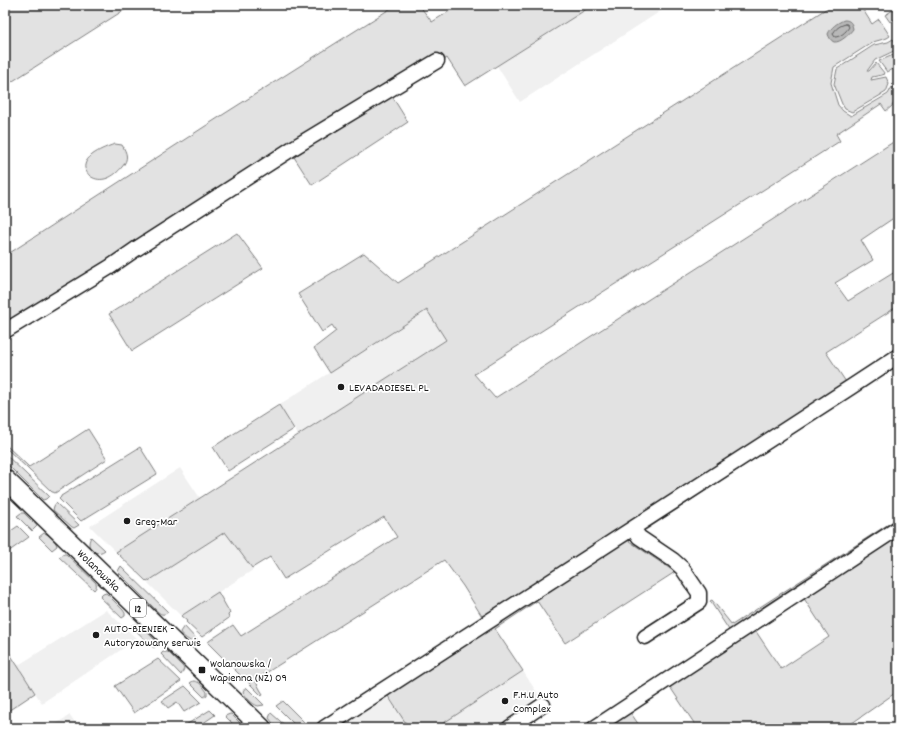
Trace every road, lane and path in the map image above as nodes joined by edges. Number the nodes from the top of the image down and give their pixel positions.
1 (437, 60) dead end
2 (5, 331) edge
3 (898, 356) edge
4 (5, 479) edge
5 (633, 528) junction
6 (898, 528) edge
7 (645, 637) dead end
8 (544, 705) dead end
9 (262, 728) edge
10 (324, 728) edge
11 (509, 728) edge
12 (594, 728) edge

1 - 2 street
3 - 5 street
4 - 9 main road, Wolanowska / 12
5 - 7 street
5 - 10 street
6 - 12 street
8 - 11 street

